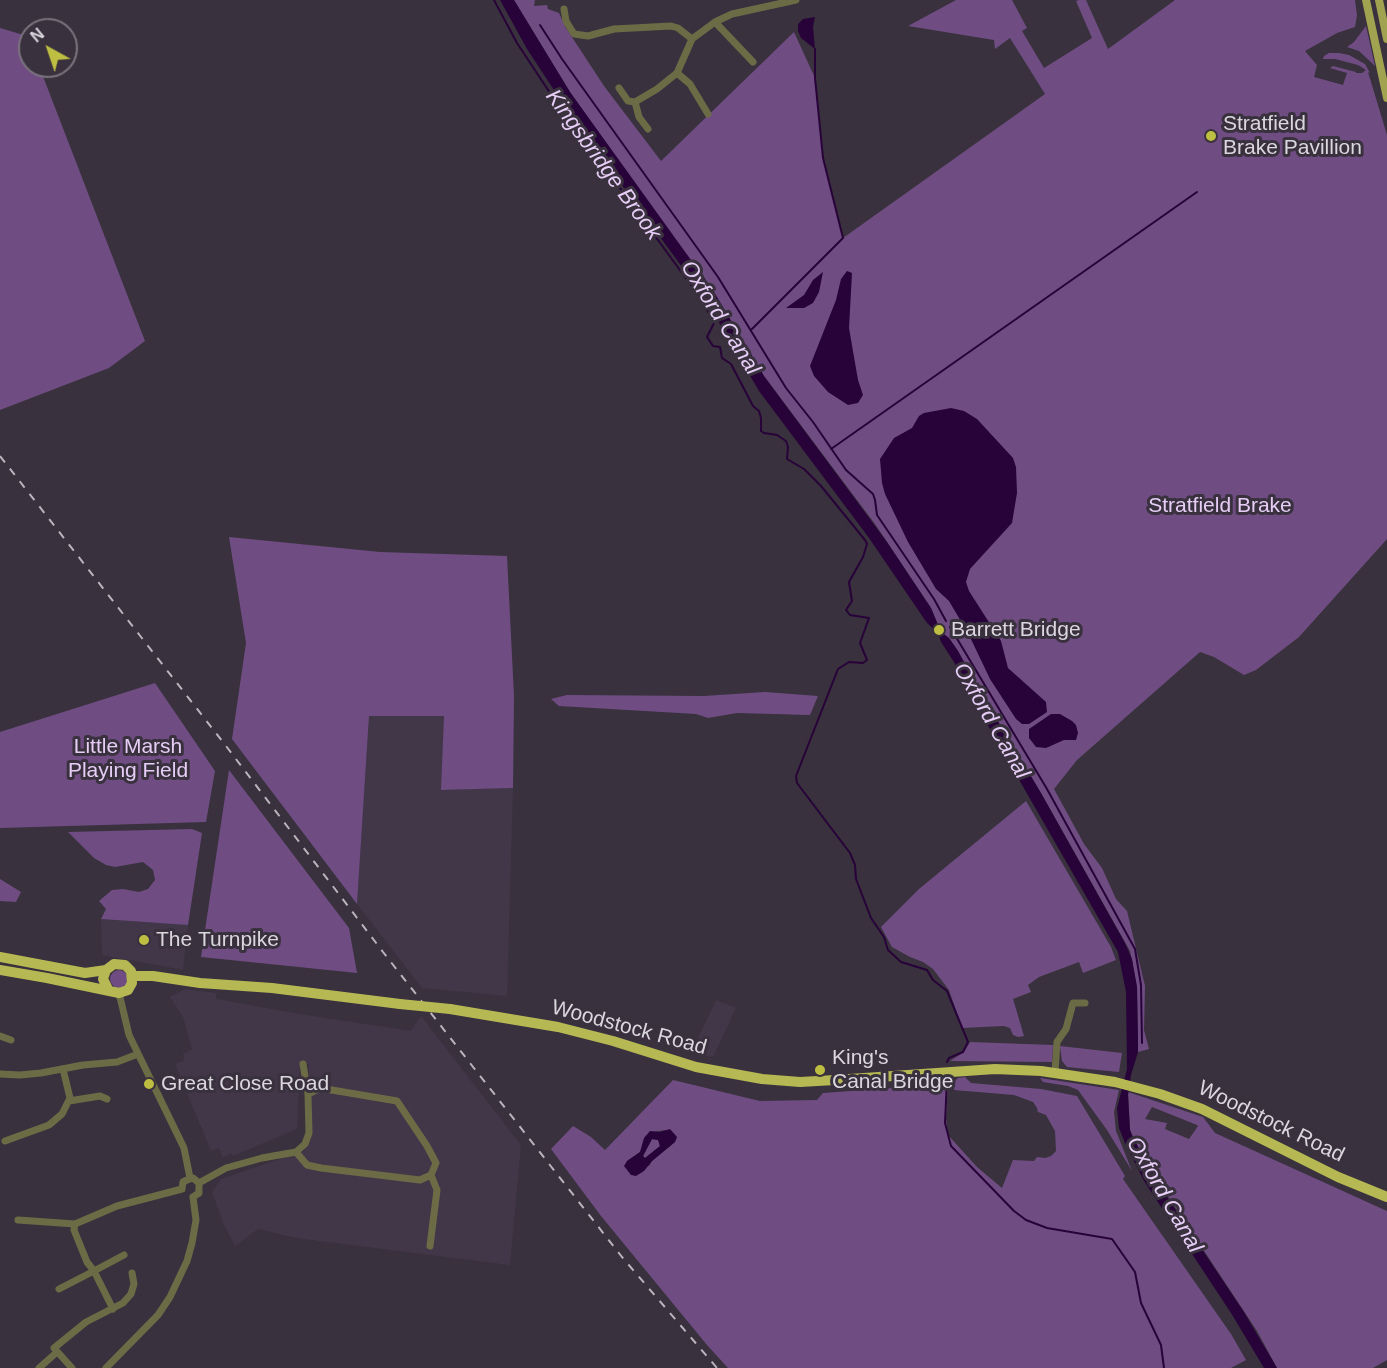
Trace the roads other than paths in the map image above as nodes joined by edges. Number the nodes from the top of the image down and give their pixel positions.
1 (796, 0) edge
2 (1366, 0) edge
3 (1379, 0) edge
4 (564, 9) dead end
5 (714, 22) junction
6 (692, 39) junction
7 (1387, 39) edge
8 (753, 62) dead end
9 (677, 73) junction
10 (619, 88) dead end
11 (1387, 98) edge
12 (635, 102) junction
13 (708, 114) dead end
14 (648, 129) dead end
15 (0, 957) edge
16 (0, 970) edge
17 (106, 970) junction
18 (133, 976) junction
19 (114, 992) junction
20 (1085, 1003) dead end
21 (1, 1035) edge
22 (11, 1040) dead end
23 (138, 1054) junction
24 (303, 1064) dead end
25 (63, 1069) junction
26 (1055, 1072) junction
27 (0, 1074) edge
28 (308, 1094) junction
29 (107, 1099) dead end
30 (69, 1101) junction
31 (5, 1141) dead end
32 (296, 1152) junction
33 (431, 1175) junction
34 (190, 1178) junction
35 (199, 1183) junction
36 (182, 1190) junction
37 (193, 1197) junction
38 (1387, 1197) edge
39 (18, 1220) dead end
40 (75, 1224) junction
41 (430, 1246) dead end
42 (124, 1255) dead end
43 (94, 1271) junction
44 (132, 1273) dead end
45 (59, 1289) dead end
46 (113, 1309) junction
47 (57, 1352) junction
48 (39, 1368) edge
49 (72, 1368) edge
50 (106, 1368) edge

1 - 5 street
2 - 11 main road
3 - 7 main road
4 - 6 street
5 - 6 street
5 - 8 street
6 - 9 street
9 - 12 street
9 - 13 street
10 - 12 street
12 - 14 street
15 - 17 highway
16 - 19 highway
17 - 18 highway
17 - 19 highway
18 - 19 highway
18 - 26 highway, Woodstock Road, bridge
19 - 23 street
20 - 26 street
21 - 22 street
23 - 25 street
23 - 34 street
24 - 28 street
25 - 27 street
25 - 30 street
26 - 38 highway, Woodstock Road
28 - 32 street
28 - 33 street
29 - 30 street
30 - 31 street
32 - 33 street
32 - 35 street
33 - 41 street
34 - 35 street
34 - 36 street
35 - 37 street
36 - 37 street
36 - 40 street
37 - 50 street
39 - 40 street
40 - 43 street
42 - 43 street
43 - 45 street
43 - 46 street
44 - 46 street
46 - 47 street
47 - 48 street
47 - 49 street

